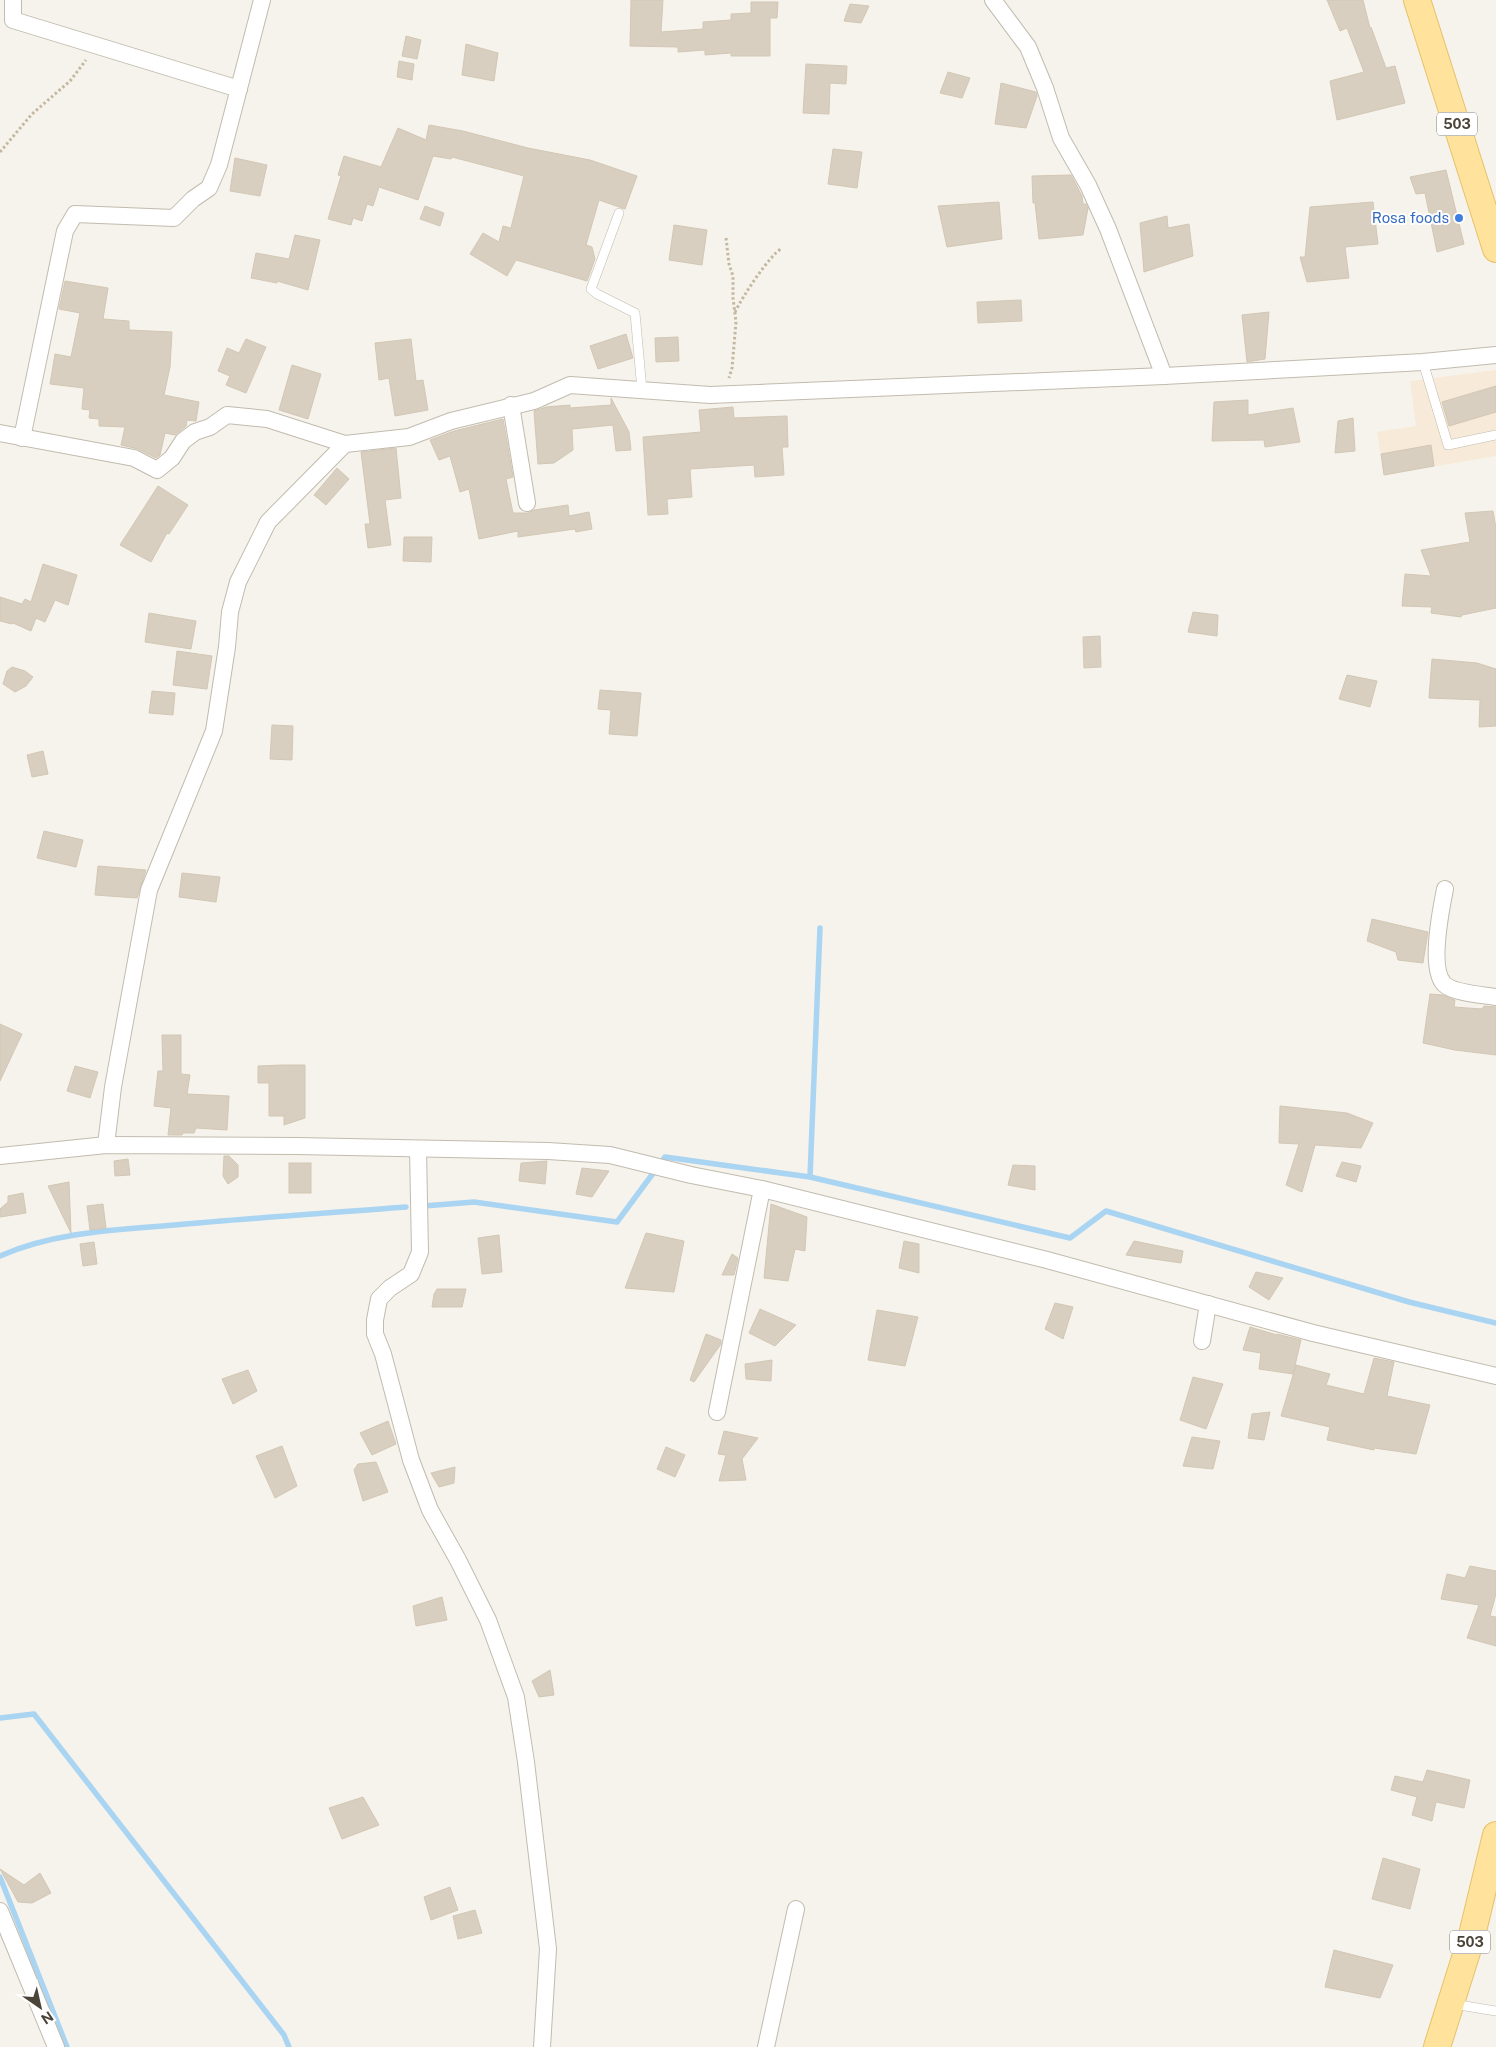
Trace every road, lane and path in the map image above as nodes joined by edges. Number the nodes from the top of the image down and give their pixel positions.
1 (13, 0) edge
2 (262, 0) edge
3 (993, 0) edge
4 (1417, 0) edge
5 (97, 46) junction
6 (239, 88) junction
7 (0, 152) edge
8 (619, 213) dead end
9 (726, 238) dead end
10 (782, 248) dead end
11 (1496, 249) edge
12 (735, 312) junction
13 (1496, 355) edge
14 (1423, 362) junction
15 (1164, 376) junction
16 (642, 390) junction
17 (715, 395) junction
18 (511, 405) junction
19 (0, 433) edge
20 (1496, 435) edge
21 (22, 438) junction
22 (345, 444) junction
23 (527, 503) dead end
24 (1445, 889) dead end
25 (1496, 997) edge
26 (106, 1145) junction
27 (418, 1149) junction
28 (0, 1156) edge
29 (762, 1189) junction
30 (1208, 1304) junction
31 (1202, 1341) dead end
32 (1496, 1376) edge
33 (717, 1412) dead end
34 (1496, 1834) edge
35 (796, 1909) dead end
36 (0, 1911) edge
37 (1450, 2004) junction
38 (1496, 2011) edge
39 (56, 2047) edge
40 (542, 2047) edge
41 (766, 2047) edge
42 (1437, 2047) edge

1 - 5 street
2 - 6 street
3 - 15 street
4 - 11 main road, 503
5 - 6 street
5 - 7 path
6 - 21 street
8 - 16 lane
9 - 12 path
10 - 12 path
12 - 17 path
13 - 14 street
14 - 15 street
14 - 20 lane
15 - 17 street
16 - 17 street
16 - 18 street
18 - 22 street
18 - 23 street
19 - 21 street
21 - 22 street
22 - 26 street
24 - 25 street
26 - 27 street
26 - 28 street
27 - 29 street
27 - 40 street
29 - 30 street
29 - 33 street
30 - 31 street
30 - 32 street
34 - 37 main road, 503
35 - 41 street
36 - 39 street
37 - 38 lane
37 - 42 main road, 503

